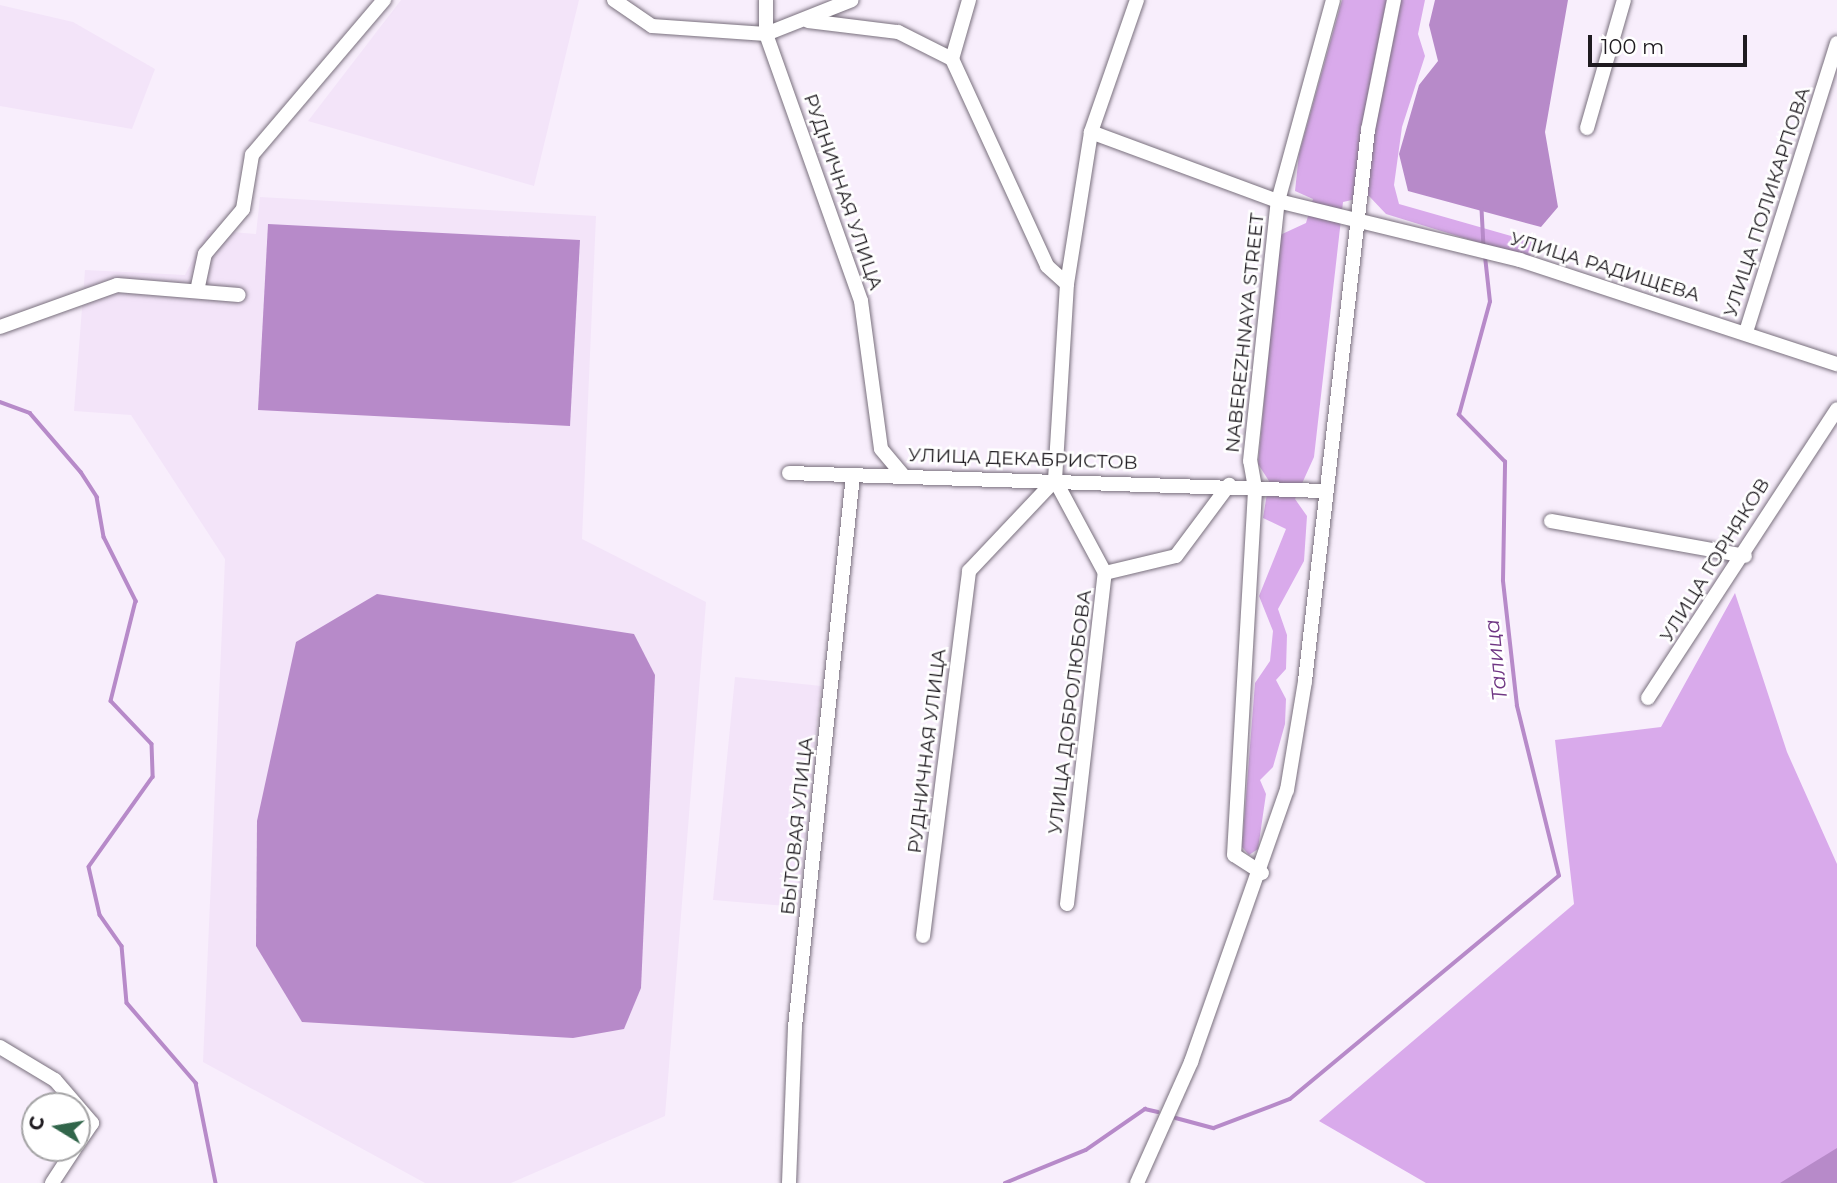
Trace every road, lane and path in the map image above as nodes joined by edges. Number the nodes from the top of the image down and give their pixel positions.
1 (384, 0) edge
2 (614, 0) edge
3 (766, 0) edge
4 (852, 0) edge
5 (969, 0) edge
6 (1137, 0) edge
7 (1334, 0) edge
8 (1394, 0) edge
9 (1624, 0) edge
10 (808, 21) junction
11 (766, 34) junction
12 (1837, 43) edge
13 (953, 59) junction
14 (1587, 128) dead end
15 (1091, 132) junction
16 (1278, 201) junction
17 (1358, 217) junction
18 (1067, 284) junction
19 (197, 291) junction
20 (239, 295) dead end
21 (0, 327) edge
22 (1745, 332) junction
23 (1837, 365) edge
24 (1837, 409) edge
25 (789, 472) dead end
26 (853, 475) junction
27 (903, 475) junction
28 (1055, 480) junction
29 (1229, 485) junction
30 (1255, 488) junction
31 (1324, 491) junction
32 (1550, 521) dead end
33 (1745, 556) junction
34 (1105, 573) junction
35 (1648, 698) dead end
36 (1262, 873) junction
37 (1067, 904) dead end
38 (923, 936) dead end
39 (0, 1047) edge
40 (65, 1092) edge
41 (66, 1162) edge
42 (52, 1183) edge
43 (789, 1183) edge
44 (1137, 1183) edge

1 - 19 street
2 - 11 street
3 - 11 street, РУДНИЧНАЯ УЛИЦА
4 - 10 street
5 - 13 street
6 - 15 street
7 - 16 street, NABEREZHNAYA STREET
8 - 17 street
9 - 14 street
10 - 11 street
10 - 13 street
11 - 27 street, РУДНИЧНАЯ УЛИЦА
12 - 22 street, УЛИЦА ПОЛИКАРПОВА
13 - 18 street
15 - 16 street, УЛИЦА РАДИЩЕВА
15 - 18 street
16 - 17 street, УЛИЦА РАДИЩЕВА
16 - 30 street, NABEREZHNAYA STREET
17 - 22 street, УЛИЦА РАДИЩЕВА
17 - 31 street
18 - 28 street
19 - 20 street
19 - 21 street
22 - 23 street, УЛИЦА РАДИЩЕВА
24 - 33 street, УЛИЦА ГОРНЯКОВ
25 - 26 street, УЛИЦА ДЕКАБРИСТОВ
26 - 27 street, УЛИЦА ДЕКАБРИСТОВ
26 - 43 street, БЫТОВАЯ УЛИЦА
27 - 28 street, УЛИЦА ДЕКАБРИСТОВ
28 - 29 street, УЛИЦА ДЕКАБРИСТОВ
28 - 34 street, УЛИЦА ДОБРОЛЮБОВА
28 - 38 street, РУДНИЧНАЯ УЛИЦА
29 - 30 street, УЛИЦА ДЕКАБРИСТОВ
29 - 34 street
30 - 31 street, УЛИЦА ДЕКАБРИСТОВ
30 - 36 street, NABEREZHNAYA STREET
31 - 36 street
32 - 33 street
33 - 35 street, УЛИЦА ГОРНЯКОВ
34 - 37 street, УЛИЦА ДОБРОЛЮБОВА
36 - 44 street
39 - 40 street
41 - 42 street

